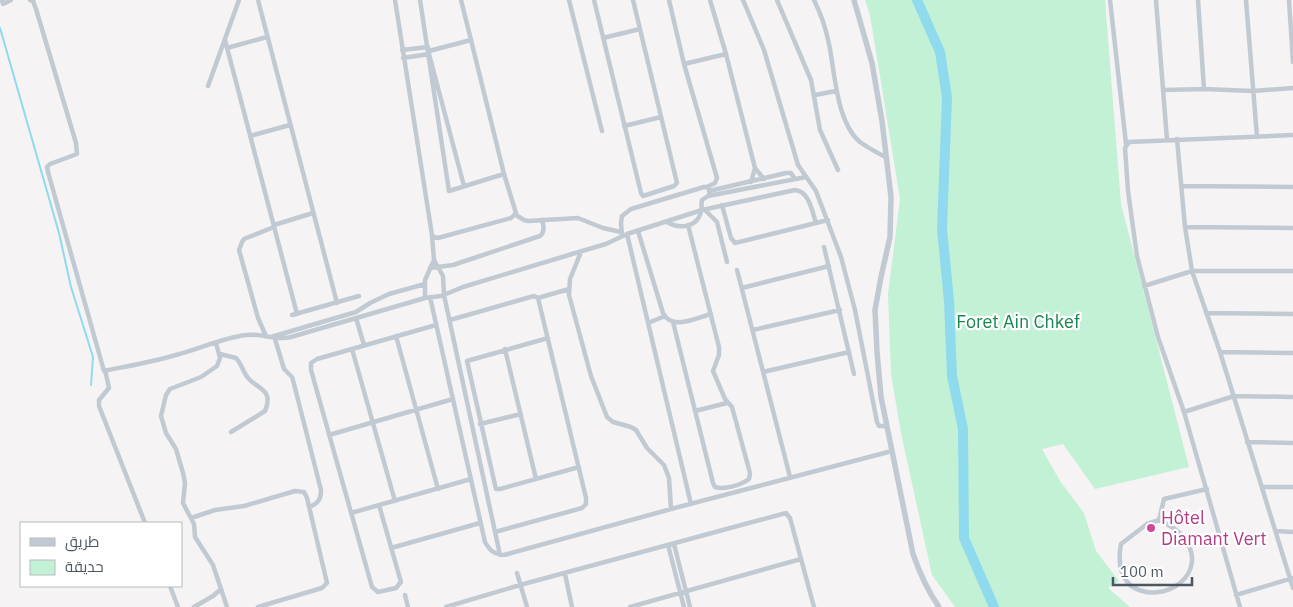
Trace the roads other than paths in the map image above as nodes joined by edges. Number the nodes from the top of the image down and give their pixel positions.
1 (2, 0) edge
2 (11, 0) edge
3 (30, 0) edge
4 (239, 0) edge
5 (258, 0) edge
6 (395, 0) edge
7 (420, 0) edge
8 (461, 0) edge
9 (569, 0) edge
10 (594, 0) edge
11 (633, 0) edge
12 (669, 0) edge
13 (710, 0) edge
14 (743, 0) edge
15 (777, 0) edge
16 (814, 0) edge
17 (854, 0) edge
18 (1110, 0) edge
19 (1156, 0) edge
20 (1198, 0) edge
21 (1246, 0) edge
22 (1289, 0) edge
23 (640, 29) junction
24 (267, 37) junction
25 (603, 38) junction
26 (225, 40) junction
27 (471, 40) junction
28 (227, 48) junction
29 (402, 50) junction
30 (429, 50) junction
31 (726, 54) junction
32 (403, 58) junction
33 (1293, 62) edge
34 (684, 64) junction
35 (208, 86) dead end
36 (1204, 88) junction
37 (1293, 88) edge
38 (1164, 90) junction
39 (836, 91) junction
40 (1253, 91) junction
41 (815, 95) junction
42 (661, 117) junction
43 (290, 125) junction
44 (624, 126) junction
45 (602, 131) dead end
46 (1293, 135) edge
47 (250, 136) junction
48 (1257, 136) junction
49 (1177, 139) junction
50 (1167, 140) junction
51 (1126, 144) junction
52 (887, 158) junction
53 (755, 168) junction
54 (838, 170) dead end
55 (504, 174) junction
56 (806, 177) junction
57 (764, 178) junction
58 (795, 179) junction
59 (751, 182) junction
60 (464, 186) junction
61 (1182, 186) junction
62 (1293, 187) edge
63 (660, 191) junction
64 (709, 191) junction
65 (663, 199) junction
66 (722, 205) junction
67 (703, 210) junction
68 (313, 213) junction
69 (516, 215) junction
70 (542, 220) junction
71 (828, 220) junction
72 (667, 222) junction
73 (816, 223) junction
74 (688, 225) junction
75 (274, 226) junction
76 (1185, 227) junction
77 (1293, 228) edge
78 (638, 231) junction
79 (624, 234) junction
80 (432, 235) junction
81 (824, 248) dead end
82 (581, 252) junction
83 (434, 260) junction
84 (727, 262) dead end
85 (829, 266) junction
86 (430, 268) junction
87 (440, 268) junction
88 (737, 270) dead end
89 (1192, 271) junction
90 (1293, 271) edge
91 (425, 284) junction
92 (1144, 286) junction
93 (742, 288) junction
94 (569, 290) junction
95 (444, 295) junction
96 (359, 296) dead end
97 (427, 297) junction
98 (538, 298) junction
99 (337, 303) junction
100 (840, 310) junction
101 (1206, 313) junction
102 (711, 314) junction
103 (1293, 314) edge
104 (665, 316) junction
105 (356, 318) junction
106 (450, 320) junction
107 (673, 322) junction
108 (648, 323) junction
109 (436, 325) junction
110 (753, 330) junction
111 (396, 336) junction
112 (270, 337) junction
113 (548, 338) junction
114 (216, 343) junction
115 (364, 345) junction
116 (352, 349) junction
117 (504, 350) junction
118 (850, 352) junction
119 (1220, 352) junction
120 (1293, 353) edge
121 (220, 354) junction
122 (105, 370) junction
123 (763, 372) junction
124 (854, 374) dead end
125 (1234, 396) junction
126 (1293, 397) edge
127 (453, 399) junction
128 (727, 403) junction
129 (416, 410) junction
130 (695, 411) junction
131 (1184, 412) junction
132 (520, 414) junction
133 (373, 422) junction
134 (480, 424) junction
135 (887, 426) junction
136 (231, 432) dead end
137 (329, 434) junction
138 (1247, 442) junction
139 (1293, 443) edge
140 (892, 452) junction
141 (579, 467) junction
142 (790, 477) junction
143 (471, 479) junction
144 (536, 479) junction
145 (732, 485) junction
146 (1262, 487) junction
147 (1293, 487) edge
148 (438, 489) junction
149 (1207, 489) junction
150 (734, 493) junction
151 (395, 501) junction
152 (691, 504) junction
153 (379, 505) junction
154 (309, 508) junction
155 (671, 509) junction
156 (351, 513) junction
157 (191, 518) junction
158 (1159, 520) junction
159 (145, 522) edge
160 (480, 523) junction
161 (1276, 531) junction
162 (495, 532) junction
163 (1293, 532) edge
164 (1220, 539) junction
165 (674, 544) junction
166 (668, 545) junction
167 (1188, 545) junction
168 (391, 548) junction
169 (500, 555) junction
170 (801, 559) junction
171 (517, 573) dead end
172 (565, 574) junction
173 (1291, 578) edge
174 (520, 585) junction
175 (170, 587) edge
176 (1293, 588) edge
177 (220, 590) junction
178 (686, 592) junction
179 (680, 593) junction
180 (405, 595) dead end
181 (1236, 595) junction
182 (178, 607) edge
183 (194, 607) edge
184 (227, 607) edge
185 (258, 607) edge
186 (408, 607) edge
187 (446, 607) edge
188 (527, 607) edge
189 (572, 607) edge
190 (630, 607) edge
191 (684, 607) edge
192 (690, 607) edge
193 (813, 607) edge
194 (939, 607) edge
195 (1240, 607) edge

1 - 2 street
3 - 122 street
4 - 26 street
5 - 24 street
6 - 29 street
7 - 30 street
8 - 27 street
9 - 45 street
10 - 25 street
11 - 23 street
12 - 34 street
13 - 31 street
14 - 56 street
15 - 41 street
16 - 39 street
17 - 52 street
18 - 51 street
19 - 38 street
20 - 36 street
21 - 40 street
22 - 33 street
23 - 25 street
23 - 42 street
24 - 28 street
24 - 43 street
25 - 44 street
26 - 28 street
26 - 35 street
27 - 30 street
27 - 55 street
28 - 47 street
29 - 30 street
29 - 32 street
30 - 32 street
30 - 60 street
30 - 60 street
31 - 34 street
31 - 53 street
32 - 80 street
34 - 64 street
36 - 38 street
36 - 40 street
37 - 40 street
38 - 50 street
39 - 41 street
39 - 52 street
40 - 48 street
41 - 54 street
42 - 44 street
42 - 63 street
43 - 47 street
43 - 68 street
44 - 63 street
46 - 48 street
47 - 75 street
48 - 49 street
49 - 50 street
49 - 61 street
50 - 51 street
51 - 92 street
52 - 135 street
53 - 57 street
53 - 59 street
55 - 60 street
55 - 69 street
56 - 58 street
56 - 71 street
57 - 58 street
57 - 59 street
58 - 64 street
59 - 64 street
61 - 62 street
61 - 76 street
63 - 65 street
64 - 65 street
64 - 67 street
65 - 79 street
66 - 67 street
66 - 73 street
66 - 73 street
67 - 72 street
67 - 74 street
67 - 84 street
68 - 75 street
68 - 99 street
69 - 70 street
69 - 80 street
70 - 79 street
70 - 87 street
71 - 73 street
71 - 135 street
72 - 74 street
72 - 78 street
74 - 102 street
75 - 99 street
75 - 112 street
76 - 77 street
76 - 89 street
78 - 79 street
78 - 104 street
79 - 82 street
79 - 108 street
80 - 83 street
81 - 85 street
82 - 94 street
82 - 95 street
83 - 86 street
83 - 87 street
85 - 93 street
85 - 100 street
86 - 87 street
86 - 91 street
87 - 95 street
88 - 93 street
89 - 90 street
89 - 92 street
89 - 101 street
91 - 97 street
91 - 112 street
92 - 131 street
93 - 110 street
94 - 98 street
94 - 155 street
95 - 97 street
95 - 106 street
96 - 99 street
97 - 105 street
97 - 109 street
98 - 106 street
98 - 113 street
100 - 110 street
100 - 118 street
101 - 103 street
101 - 119 street
102 - 107 street
102 - 128 street
104 - 107 street
104 - 108 street
105 - 112 street
105 - 115 street
106 - 162 street
107 - 130 street
108 - 152 street
109 - 111 street
109 - 127 street
110 - 123 street
111 - 115 street
111 - 129 street
112 - 114 street
112 - 154 street
113 - 117 street
113 - 141 street
114 - 121 street
114 - 122 street
115 - 116 street
116 - 133 street
116 - 137 street
117 - 132 street
117 - 134 street
118 - 123 street
118 - 124 street
119 - 120 street
119 - 125 street
121 - 136 street
121 - 157 street
122 - 159 street
123 - 142 street
125 - 126 street
125 - 131 street
125 - 138 street
127 - 129 street
127 - 143 street
128 - 130 street
128 - 145 street
129 - 133 street
129 - 148 street
130 - 145 street
131 - 149 street
132 - 134 street
132 - 144 street
133 - 137 street
133 - 151 street
134 - 144 street
135 - 140 street
137 - 156 street
138 - 139 street
138 - 146 street
140 - 142 street
140 - 194 street
141 - 144 street
141 - 162 street
142 - 150 street
143 - 148 street
143 - 160 street
145 - 150 street
146 - 147 street
146 - 161 street
148 - 151 street
149 - 158 street
149 - 164 street
150 - 152 street
151 - 153 street
152 - 155 street
153 - 156 street
153 - 168 street
154 - 157 street
154 - 185 street
155 - 169 street
156 - 168 street
157 - 177 street
158 - 167 street
158 - 167 street
160 - 168 street
160 - 169 street
161 - 163 street
161 - 173 street
162 - 169 street
164 - 167 street
164 - 181 street
165 - 166 street
165 - 170 street
165 - 178 street
166 - 172 street
166 - 179 street
170 - 178 street
170 - 193 street
171 - 174 street
172 - 174 street
172 - 189 street
173 - 176 street
173 - 181 street
174 - 187 street
174 - 188 street
175 - 182 street
177 - 183 street
177 - 184 street
178 - 179 street
178 - 192 street
179 - 190 street
179 - 191 street
180 - 186 street
181 - 195 street

